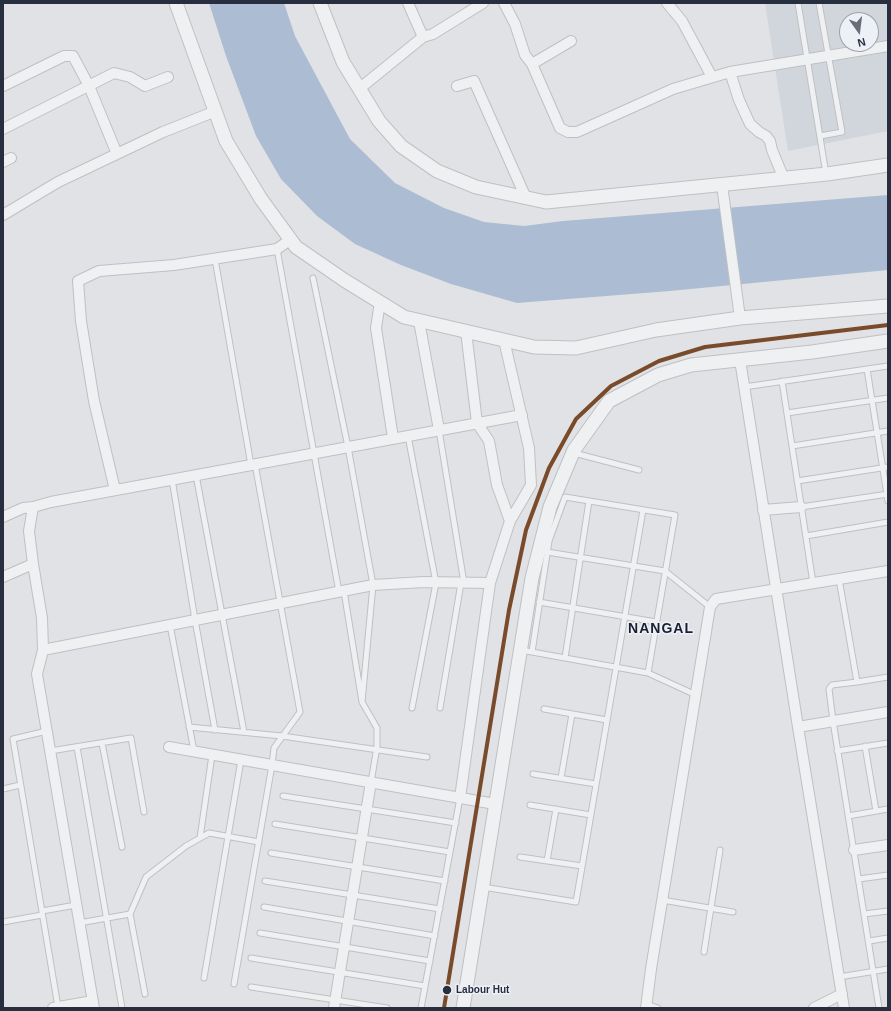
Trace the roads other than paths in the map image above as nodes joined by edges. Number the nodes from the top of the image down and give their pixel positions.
1 (176, 3) edge
2 (320, 3) edge
3 (408, 3) edge
4 (483, 3) edge
5 (504, 3) edge
6 (667, 3) edge
7 (798, 3) edge
8 (819, 3) edge
9 (423, 37) junction
10 (571, 40) dead end
11 (888, 46) edge
12 (828, 56) junction
13 (808, 59) junction
14 (532, 64) junction
15 (730, 72) junction
16 (168, 77) dead end
17 (712, 77) junction
18 (3, 86) edge
19 (89, 86) junction
20 (457, 86) dead end
21 (359, 89) junction
22 (216, 111) junction
23 (3, 129) edge
24 (820, 136) junction
25 (117, 154) junction
26 (888, 165) edge
27 (827, 174) junction
28 (784, 178) junction
29 (722, 185) junction
30 (526, 198) junction
31 (3, 214) edge
32 (291, 239) junction
33 (277, 249) junction
34 (215, 259) junction
35 (313, 278) dead end
36 (380, 302) junction
37 (888, 306) edge
38 (740, 318) junction
39 (419, 321) junction
40 (466, 331) junction
41 (504, 340) junction
42 (888, 341) edge
43 (740, 360) junction
44 (888, 366) edge
45 (867, 369) junction
46 (782, 381) junction
47 (744, 387) junction
48 (888, 398) edge
49 (872, 401) junction
50 (787, 413) junction
51 (522, 415) junction
52 (477, 423) junction
53 (438, 430) junction
54 (888, 431) edge
55 (877, 432) junction
56 (408, 436) junction
57 (394, 438) junction
58 (792, 446) junction
59 (348, 447) junction
60 (313, 453) junction
61 (573, 453) junction
62 (253, 464) junction
63 (885, 467) edge
64 (639, 470) dead end
65 (196, 475) junction
66 (172, 479) junction
67 (797, 481) junction
68 (115, 490) junction
69 (887, 494) edge
70 (589, 501) junction
71 (888, 501) edge
72 (33, 507) junction
73 (801, 507) junction
74 (643, 510) junction
75 (763, 510) junction
76 (3, 517) edge
77 (510, 521) junction
78 (888, 522) edge
79 (806, 536) junction
80 (547, 552) junction
81 (580, 557) junction
82 (33, 564) junction
83 (634, 566) junction
84 (665, 571) junction
85 (888, 571) edge
86 (3, 577) edge
87 (839, 579) junction
88 (436, 583) junction
89 (462, 583) junction
90 (490, 583) junction
91 (813, 583) junction
92 (374, 585) junction
93 (776, 590) junction
94 (341, 591) junction
95 (539, 602) junction
96 (279, 603) junction
97 (573, 608) junction
98 (710, 608) junction
99 (222, 614) junction
100 (625, 617) junction
101 (195, 620) junction
102 (656, 622) junction
103 (170, 625) junction
104 (43, 650) junction
105 (526, 651) junction
106 (565, 658) junction
107 (616, 667) junction
108 (648, 673) junction
109 (888, 677) edge
110 (856, 682) junction
111 (696, 695) junction
112 (362, 702) junction
113 (412, 708) dead end
114 (440, 708) dead end
115 (544, 709) dead end
116 (888, 712) edge
117 (572, 714) junction
118 (607, 720) junction
119 (832, 721) junction
120 (189, 727) junction
121 (798, 727) junction
122 (215, 730) junction
123 (47, 732) junction
124 (244, 732) junction
125 (282, 736) junction
126 (102, 743) junction
127 (888, 743) edge
128 (865, 746) junction
129 (77, 747) junction
130 (169, 747) dead end
131 (376, 750) junction
132 (50, 751) junction
133 (837, 751) junction
134 (194, 752) junction
135 (212, 755) junction
136 (427, 757) dead end
137 (241, 760) junction
138 (272, 765) junction
139 (533, 774) dead end
140 (561, 778) junction
141 (371, 782) junction
142 (596, 784) junction
143 (20, 785) junction
144 (3, 789) edge
145 (282, 796) dead end
146 (460, 798) junction
147 (495, 804) junction
148 (530, 805) dead end
149 (556, 809) junction
150 (888, 809) edge
151 (367, 810) junction
152 (876, 811) junction
153 (144, 812) dead end
154 (591, 815) junction
155 (848, 816) junction
156 (456, 823) junction
157 (275, 824) dead end
158 (228, 837) junction
159 (200, 838) junction
160 (362, 838) junction
161 (259, 842) junction
162 (888, 845) edge
163 (122, 847) dead end
164 (720, 850) dead end
165 (854, 850) junction
166 (450, 852) junction
167 (271, 853) dead end
168 (520, 857) dead end
169 (547, 861) junction
170 (582, 866) junction
171 (358, 867) junction
172 (888, 874) edge
173 (859, 879) junction
174 (265, 881) dead end
175 (445, 881) junction
176 (482, 887) junction
177 (353, 895) junction
178 (662, 900) junction
179 (76, 905) junction
180 (264, 907) dead end
181 (711, 908) junction
182 (440, 910) junction
183 (888, 910) edge
184 (733, 912) dead end
185 (42, 913) junction
186 (130, 914) junction
187 (864, 914) junction
188 (107, 918) junction
189 (3, 922) edge
190 (348, 922) junction
191 (80, 923) junction
192 (260, 933) dead end
193 (435, 936) junction
194 (888, 938) edge
195 (869, 941) junction
196 (344, 947) junction
197 (704, 952) dead end
198 (251, 958) dead end
199 (430, 961) junction
200 (888, 969) edge
201 (340, 972) junction
202 (874, 972) junction
203 (839, 977) junction
204 (204, 978) dead end
205 (234, 984) dead end
206 (425, 986) junction
207 (251, 987) dead end
208 (145, 994) dead end
209 (842, 994) junction
210 (93, 1004) edge
211 (334, 1004) edge
212 (646, 1006) edge
213 (56, 1008) edge
214 (122, 1008) edge
215 (387, 1008) edge
216 (421, 1008) edge
217 (462, 1008) edge
218 (658, 1008) edge
219 (814, 1008) edge
220 (844, 1008) edge
221 (879, 1008) edge

1 - 22 street
2 - 21 street
3 - 9 street
4 - 9 street
5 - 14 street
6 - 17 street
7 - 13 lane
8 - 12 lane
9 - 21 street
10 - 14 street
11 - 12 street
12 - 13 street
12 - 24 lane
13 - 15 street
13 - 24 lane
14 - 17 street
15 - 17 street
15 - 28 street
16 - 19 street
18 - 19 street
19 - 23 street
19 - 25 street
20 - 30 street
21 - 30 street
22 - 25 street
22 - 32 street
24 - 27 lane
25 - 31 street
26 - 27 street
27 - 28 street
28 - 29 street
29 - 30 street
29 - 38 street
32 - 33 street
32 - 36 street
33 - 34 street
33 - 60 lane
34 - 62 lane
34 - 68 street
35 - 59 lane
36 - 39 street
36 - 57 street
37 - 38 street
38 - 41 street
39 - 40 street
39 - 53 street
40 - 41 street
40 - 52 street
41 - 51 street
42 - 43 street
43 - 47 street
43 - 61 street
44 - 45 lane
45 - 46 lane
45 - 49 lane
46 - 47 lane
46 - 50 lane
47 - 75 street
48 - 49 lane
49 - 50 lane
49 - 55 lane
50 - 58 lane
51 - 52 street
51 - 77 street
52 - 53 street
52 - 77 street
53 - 56 street
53 - 89 lane
54 - 55 lane
55 - 58 lane
55 - 63 lane
56 - 57 street
56 - 88 lane
57 - 59 street
58 - 67 lane
59 - 60 street
59 - 92 lane
60 - 62 street
60 - 94 lane
61 - 64 lane
61 - 105 street
62 - 65 street
62 - 96 lane
63 - 67 lane
63 - 69 lane
65 - 66 street
65 - 99 lane
66 - 68 street
66 - 101 lane
67 - 73 lane
68 - 72 street
69 - 71 lane
69 - 73 lane
70 - 74 lane
70 - 80 lane
70 - 81 lane
72 - 76 street
72 - 82 street
73 - 75 street
73 - 79 lane
74 - 83 lane
74 - 84 lane
75 - 93 street
77 - 90 street
78 - 79 lane
79 - 91 lane
80 - 81 lane
80 - 95 lane
81 - 83 lane
81 - 97 lane
82 - 86 street
82 - 104 street
83 - 84 lane
83 - 100 lane
84 - 98 lane
84 - 102 lane
85 - 87 street
87 - 91 street
87 - 110 lane
88 - 89 street
88 - 92 street
88 - 113 lane
89 - 90 street
89 - 114 lane
90 - 146 street
91 - 93 street
92 - 94 street
92 - 112 lane
93 - 98 street
93 - 121 street
94 - 96 street
94 - 112 lane
95 - 97 lane
95 - 105 lane
96 - 99 street
96 - 125 lane
97 - 100 lane
97 - 106 lane
98 - 111 street
99 - 101 street
99 - 124 lane
100 - 102 lane
100 - 107 lane
101 - 103 street
101 - 122 lane
102 - 108 lane
103 - 104 street
103 - 120 lane
104 - 123 street
105 - 106 lane
105 - 147 street
106 - 107 lane
107 - 108 lane
107 - 118 lane
108 - 111 lane
109 - 110 lane
110 - 119 lane
111 - 178 street
112 - 131 lane
115 - 117 lane
116 - 119 street
117 - 118 lane
117 - 140 lane
118 - 142 lane
119 - 121 street
119 - 133 lane
120 - 122 lane
120 - 134 lane
121 - 203 street
122 - 124 lane
123 - 132 street
123 - 143 lane
124 - 125 lane
125 - 131 lane
125 - 138 lane
126 - 129 lane
126 - 153 lane
126 - 163 lane
127 - 128 lane
128 - 133 lane
128 - 152 lane
129 - 132 lane
129 - 188 lane
130 - 134 street
131 - 136 lane
131 - 141 lane
132 - 179 street
133 - 155 lane
134 - 135 street
135 - 137 street
135 - 159 lane
137 - 138 street
137 - 158 lane
138 - 141 street
138 - 161 lane
139 - 140 lane
140 - 142 lane
141 - 146 street
141 - 151 street
142 - 154 lane
143 - 144 lane
143 - 185 lane
145 - 151 lane
146 - 147 street
146 - 156 lane
147 - 176 street
148 - 149 lane
149 - 154 lane
149 - 169 lane
150 - 152 lane
151 - 156 lane
151 - 160 street
152 - 155 lane
154 - 170 lane
155 - 165 lane
156 - 166 lane
157 - 160 lane
158 - 159 lane
158 - 161 lane
158 - 204 lane
159 - 186 lane
160 - 166 lane
160 - 171 street
161 - 205 lane
162 - 165 street
164 - 181 lane
165 - 173 lane
166 - 175 lane
167 - 171 lane
168 - 169 lane
169 - 170 lane
170 - 176 lane
171 - 175 lane
171 - 177 street
172 - 173 lane
173 - 187 lane
174 - 177 lane
175 - 182 lane
176 - 217 street
177 - 182 lane
177 - 190 street
178 - 181 lane
178 - 212 street
179 - 185 lane
179 - 191 street
180 - 190 lane
181 - 184 lane
181 - 197 lane
182 - 193 lane
183 - 187 lane
185 - 189 lane
185 - 213 lane
186 - 188 lane
186 - 208 lane
187 - 195 lane
188 - 191 lane
188 - 214 lane
190 - 193 lane
190 - 196 street
191 - 210 street
192 - 196 lane
193 - 199 lane
194 - 195 lane
195 - 202 lane
196 - 199 lane
196 - 201 street
198 - 201 lane
199 - 206 lane
200 - 202 lane
201 - 206 lane
201 - 211 street
202 - 203 lane
202 - 221 lane
203 - 209 street
206 - 216 lane
207 - 211 lane
209 - 219 street
209 - 220 street
210 - 213 street
211 - 215 lane
212 - 218 lane

